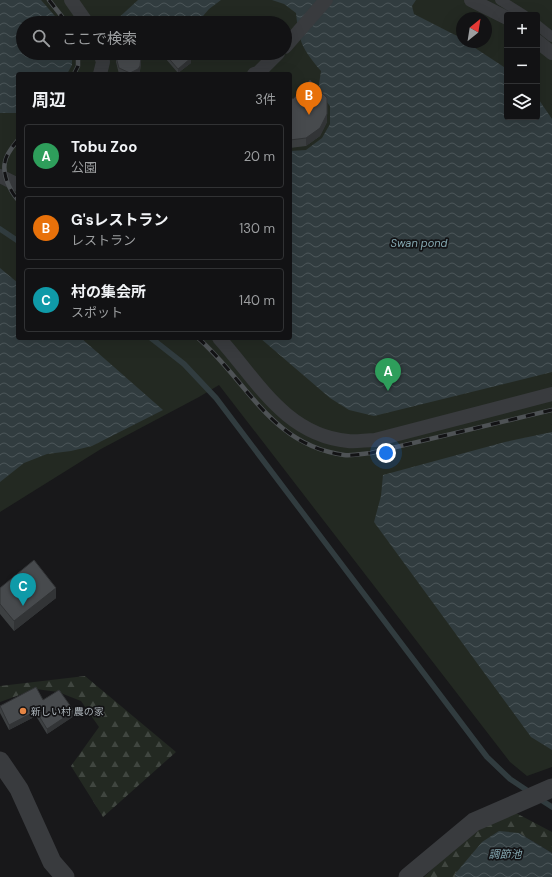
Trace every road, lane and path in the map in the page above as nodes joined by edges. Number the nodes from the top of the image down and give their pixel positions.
1 (71, 0) edge
2 (326, 0) edge
3 (471, 0) edge
4 (500, 0) edge
5 (519, 12) edge
6 (82, 16) edge
7 (504, 16) edge
8 (540, 27) edge
9 (552, 37) edge
10 (292, 38) edge
11 (540, 43) edge
12 (552, 53) edge
13 (102, 60) edge
14 (271, 60) edge
15 (100, 72) edge
16 (259, 72) edge
17 (0, 176) edge
18 (16, 183) edge
19 (221, 340) edge
20 (552, 394) edge
21 (0, 761) edge
22 (552, 788) edge
23 (65, 877) edge
24 (408, 877) edge

1 - 6 street
2 - 10 street
3 - 7 street
4 - 5 lane
8 - 9 lane
11 - 12 street
13 - 15 street
14 - 16 street
17 - 18 street
19 - 20 street
21 - 23 street
22 - 24 street

